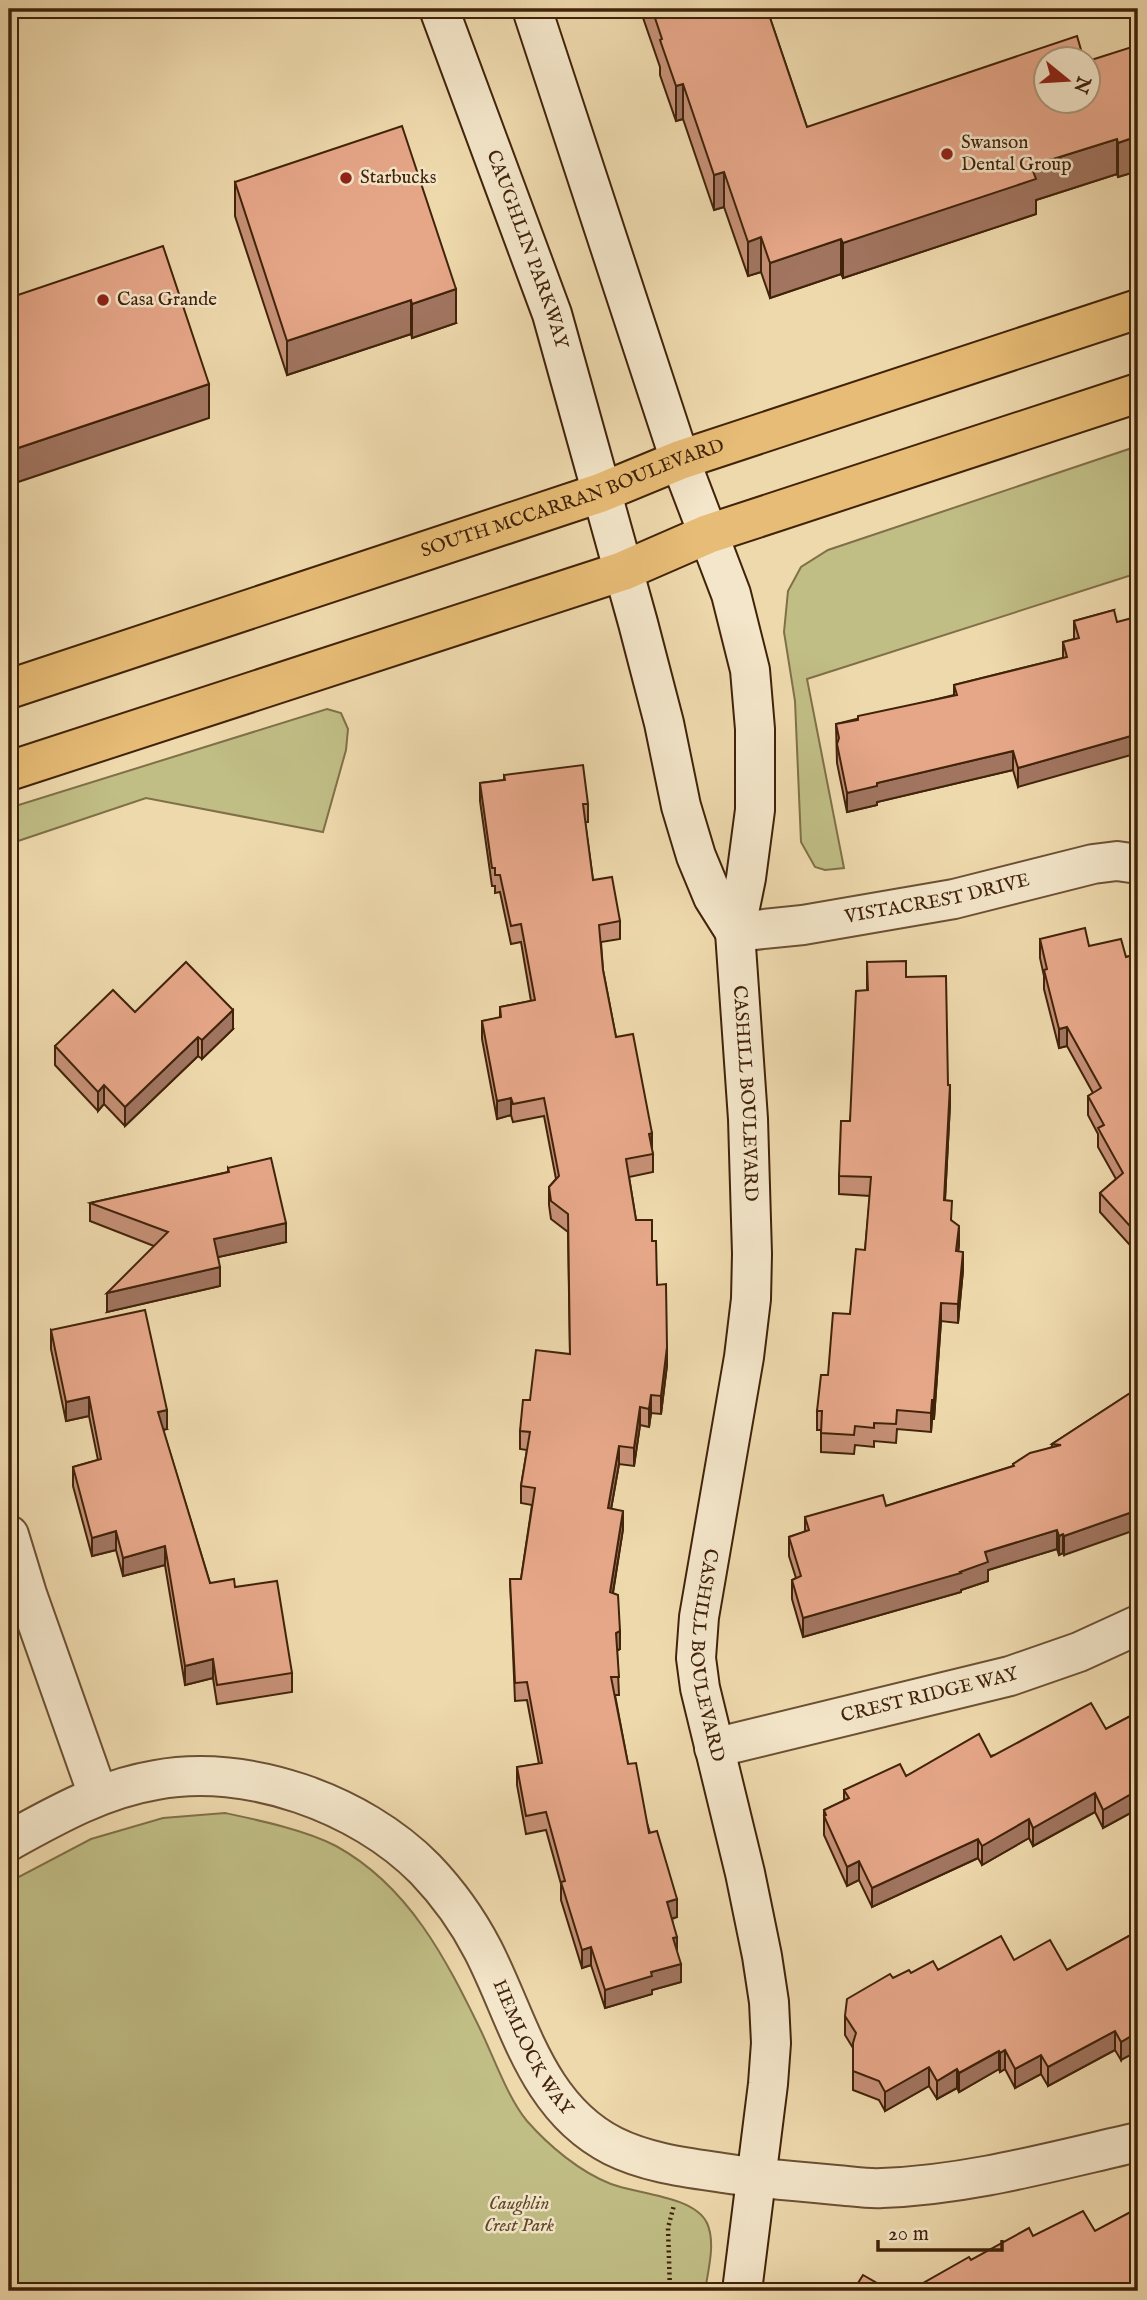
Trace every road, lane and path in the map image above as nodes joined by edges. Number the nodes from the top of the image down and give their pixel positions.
1 (439, 9) edge
2 (531, 9) edge
3 (1138, 309) edge
4 (1138, 393) edge
5 (680, 460) junction
6 (600, 493) junction
7 (708, 534) junction
8 (623, 571) junction
9 (9, 689) edge
10 (9, 771) edge
11 (1138, 864) edge
12 (734, 932) junction
13 (9, 1535) edge
14 (1138, 1625) edge
15 (714, 1748) junction
16 (98, 1796) junction
17 (9, 1841) edge
18 (1138, 2142) edge
19 (756, 2178) junction
20 (675, 2204) dead end
21 (670, 2291) edge
22 (742, 2291) edge

1 - 6 street, CAUGHLIN PARKWAY
2 - 5 street
3 - 5 main road, SOUTH MCCARRAN BOULEVARD
4 - 7 main road
5 - 6 main road, SOUTH MCCARRAN BOULEVARD
5 - 7 street, CASHILL BOULEVARD
6 - 8 street, CASHILL BOULEVARD
6 - 9 main road, SOUTH MCCARRAN BOULEVARD
7 - 8 main road
7 - 12 street, CASHILL BOULEVARD
8 - 10 main road
8 - 12 street, CASHILL BOULEVARD
11 - 12 street, VISTACREST DRIVE
12 - 15 street, CASHILL BOULEVARD
13 - 16 street
14 - 15 street, CREST RIDGE WAY
15 - 19 street, CASHILL BOULEVARD
16 - 17 street, HEMLOCK WAY
16 - 19 street, HEMLOCK WAY
18 - 19 street, HEMLOCK WAY
19 - 22 street, CASHILL BOULEVARD
20 - 21 path

